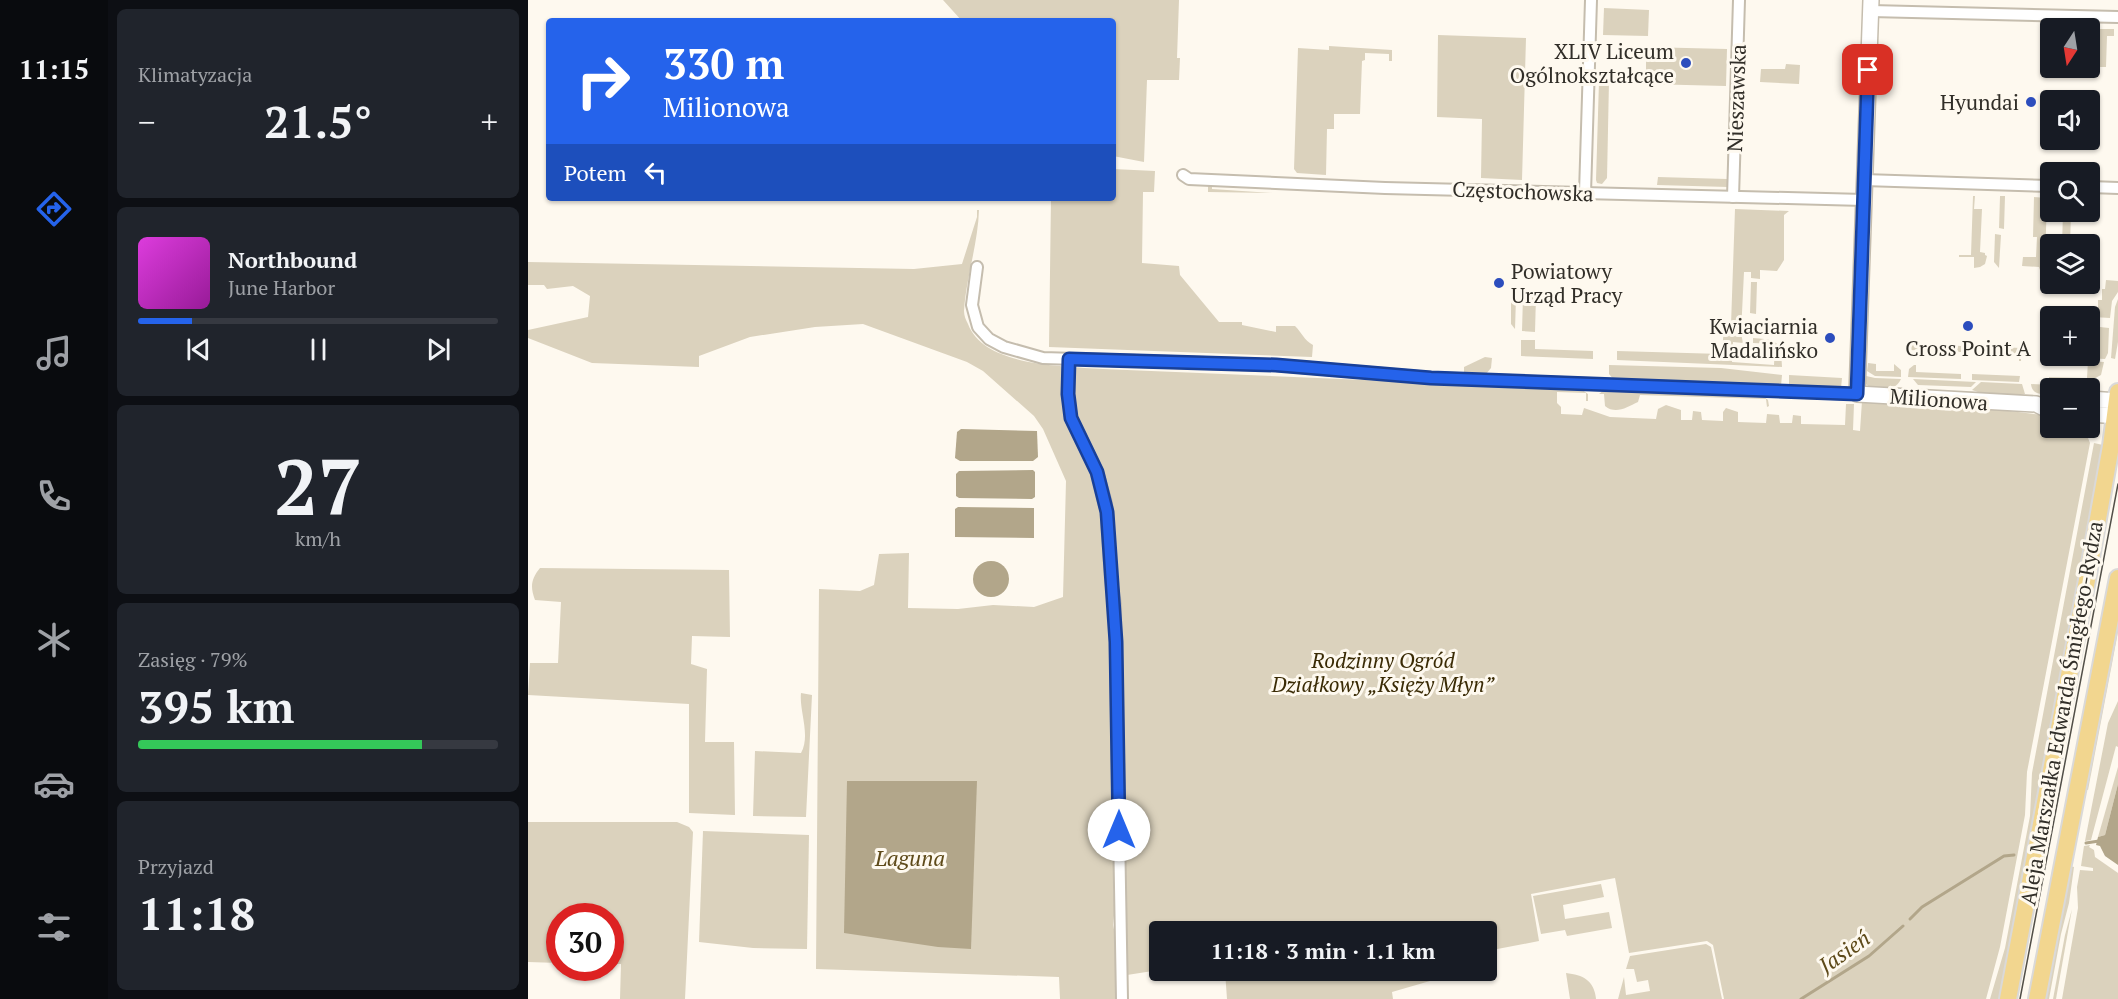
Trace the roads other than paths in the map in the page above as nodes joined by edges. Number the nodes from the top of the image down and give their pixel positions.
1 (1591, 0) edge
2 (1739, 0) edge
3 (1871, 5) edge
4 (2118, 17) edge
5 (1183, 175) dead end
6 (1864, 180) junction
7 (2040, 186) edge
8 (2100, 187) edge
9 (2118, 188) edge
10 (1585, 193) junction
11 (1733, 197) junction
12 (1864, 200) junction
13 (977, 267) dead end
14 (1069, 359) junction
15 (1857, 394) junction
16 (2100, 401) edge
17 (2040, 402) edge
18 (2117, 405) edge
19 (2100, 411) edge
20 (2118, 578) edge
21 (1122, 999) edge
22 (2008, 999) edge
23 (2037, 999) edge

1 - 10 street
2 - 11 street, Nieszawska
3 - 4 street
3 - 6 street
5 - 10 street, Częstochowska
6 - 7 street
6 - 12 street
8 - 9 street
10 - 11 street, Częstochowska
11 - 12 street, Częstochowska
12 - 15 street
13 - 14 street, Milionowa
14 - 15 street, Milionowa
14 - 21 street
15 - 17 street, Milionowa
16 - 18 street
18 - 19 street
18 - 22 main road, Aleja Marszałka Edwarda Śmigłego-Rydza
20 - 23 main road, Aleja Marszałka Edwarda Śmigłego-Rydza

